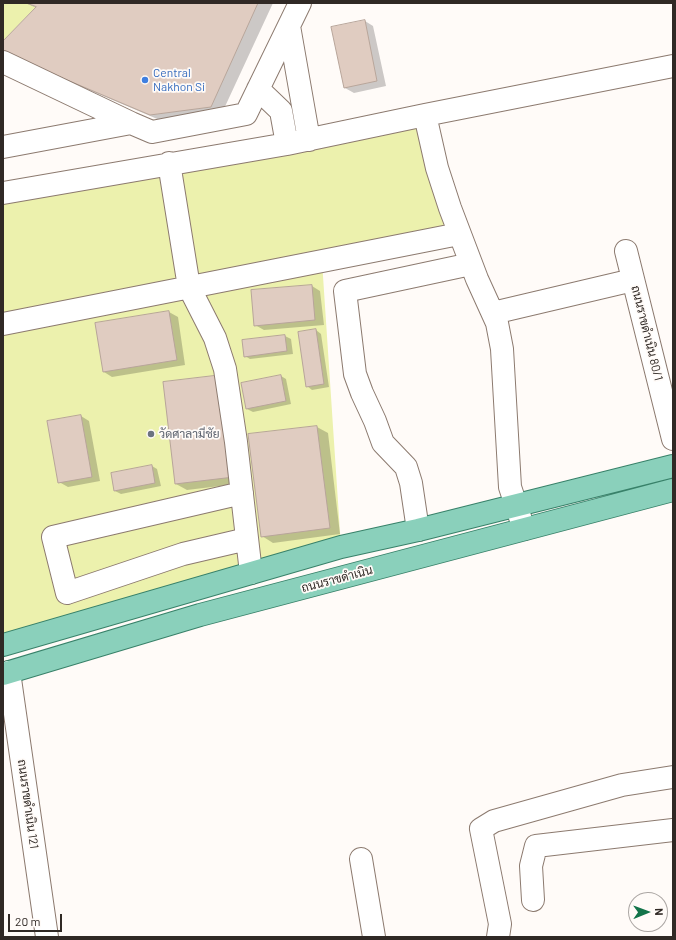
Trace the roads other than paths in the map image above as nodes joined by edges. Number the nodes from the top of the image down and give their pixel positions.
1 (300, 3) edge
2 (289, 26) junction
3 (3, 62) edge
4 (673, 66) edge
5 (258, 89) junction
6 (425, 115) junction
7 (131, 123) junction
8 (309, 140) junction
9 (287, 144) junction
10 (3, 147) edge
11 (169, 163) junction
12 (3, 193) edge
13 (459, 234) junction
14 (626, 251) dead end
15 (471, 264) junction
16 (633, 280) junction
17 (189, 287) junction
18 (493, 313) junction
19 (3, 324) edge
20 (673, 439) edge
21 (673, 466) edge
22 (673, 490) edge
23 (242, 493) junction
24 (515, 506) junction
25 (524, 529) junction
26 (418, 530) junction
27 (247, 539) junction
28 (251, 573) junction
29 (3, 645) edge
30 (6, 673) edge
31 (673, 778) edge
32 (673, 830) edge
33 (361, 859) dead end
34 (533, 900) dead end
35 (47, 937) edge
36 (374, 937) edge
37 (498, 937) edge

1 - 2 street
2 - 5 street
2 - 8 street
3 - 7 street
4 - 6 street
5 - 7 street
5 - 9 street
6 - 8 street
6 - 13 street
7 - 10 street
8 - 9 street
9 - 11 street
11 - 12 street
11 - 17 street
13 - 15 street
13 - 17 street
14 - 16 street, ถนนราขดำเนิน 80/1
15 - 18 street
15 - 26 street
16 - 18 street
16 - 20 street, ถนนราขดำเนิน 80/1
17 - 19 street
17 - 23 street
18 - 24 street
21 - 24 main road
22 - 25 main road, ถนนราขดำเนิน
23 - 27 street
23 - 27 street
24 - 25 street
24 - 26 main road
25 - 30 main road, ถนนราขดำเนิน
26 - 28 main road
27 - 28 street
28 - 29 main road
30 - 35 street, ถนนราขดำเนิน 121
31 - 37 street
32 - 34 street
33 - 36 street

